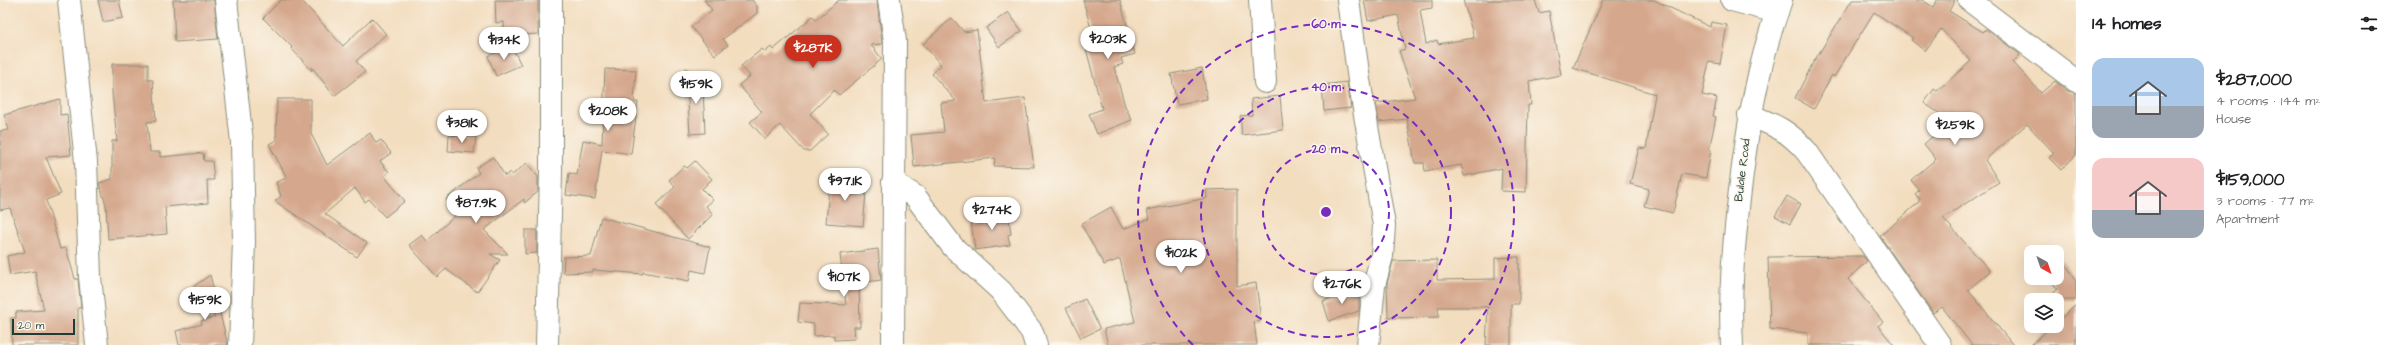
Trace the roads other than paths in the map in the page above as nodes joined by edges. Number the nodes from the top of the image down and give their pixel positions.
1 (69, 0) edge
2 (226, 0) edge
3 (551, 0) edge
4 (889, 0) edge
5 (1260, 0) edge
6 (1348, 0) edge
7 (1732, 0) edge
8 (1969, 0) edge
9 (1779, 6) edge
10 (2076, 81) edge
11 (1265, 82) dead end
12 (1749, 115) junction
13 (893, 182) junction
14 (97, 345) edge
15 (240, 345) edge
16 (547, 345) edge
17 (893, 345) edge
18 (1036, 345) edge
19 (1368, 345) edge
20 (1732, 345) edge
21 (1940, 345) edge

1 - 14 street
2 - 15 street
3 - 16 street
4 - 13 street
5 - 11 street
6 - 19 street
7 - 9 street
8 - 10 street
9 - 12 street, Bulale Road
12 - 20 street, Bulale Road
12 - 21 street
13 - 17 street
13 - 18 street

